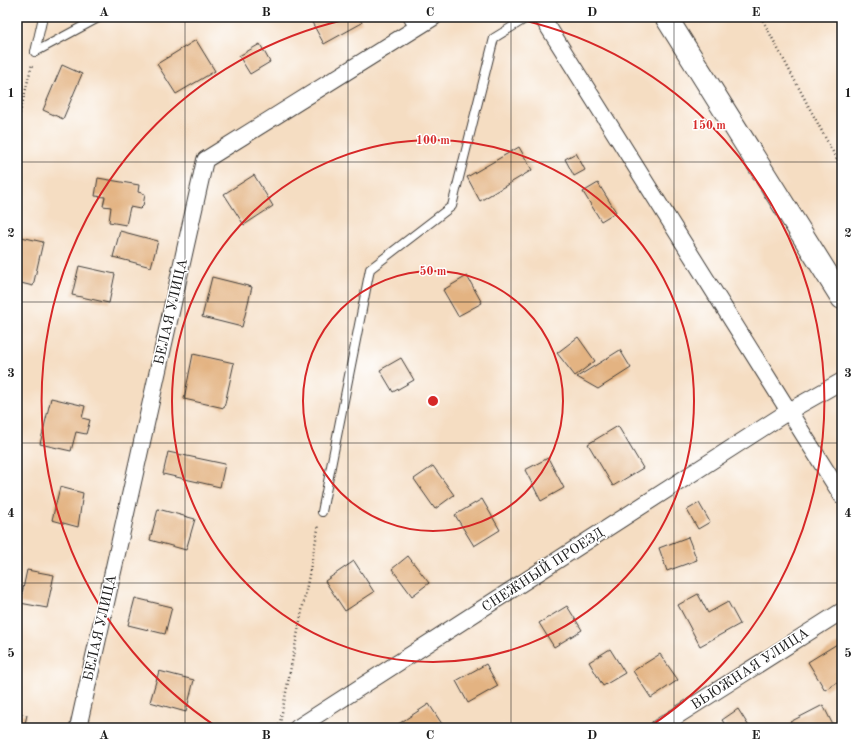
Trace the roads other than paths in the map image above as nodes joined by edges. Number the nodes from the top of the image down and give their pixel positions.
1 (43, 17) edge
2 (100, 17) edge
3 (434, 17) edge
4 (528, 17) edge
5 (542, 17) edge
6 (666, 17) edge
7 (410, 23) edge
8 (842, 298) edge
9 (842, 381) edge
10 (789, 411) junction
11 (842, 496) edge
12 (322, 512) road end
13 (842, 610) edge
14 (78, 728) edge
15 (297, 728) edge
16 (658, 728) edge

1 - 2 lane
3 - 7 street, БЕЛАЯ УЛИЦА
4 - 12 lane
5 - 10 street
6 - 8 main road
7 - 14 street, БЕЛАЯ УЛИЦА
9 - 10 street, СНЕЖНЫЙ ПРОЕЗД
10 - 11 street
10 - 15 street, СНЕЖНЫЙ ПРОЕЗД
13 - 16 street, ВЬЮЖНАЯ УЛИЦА

